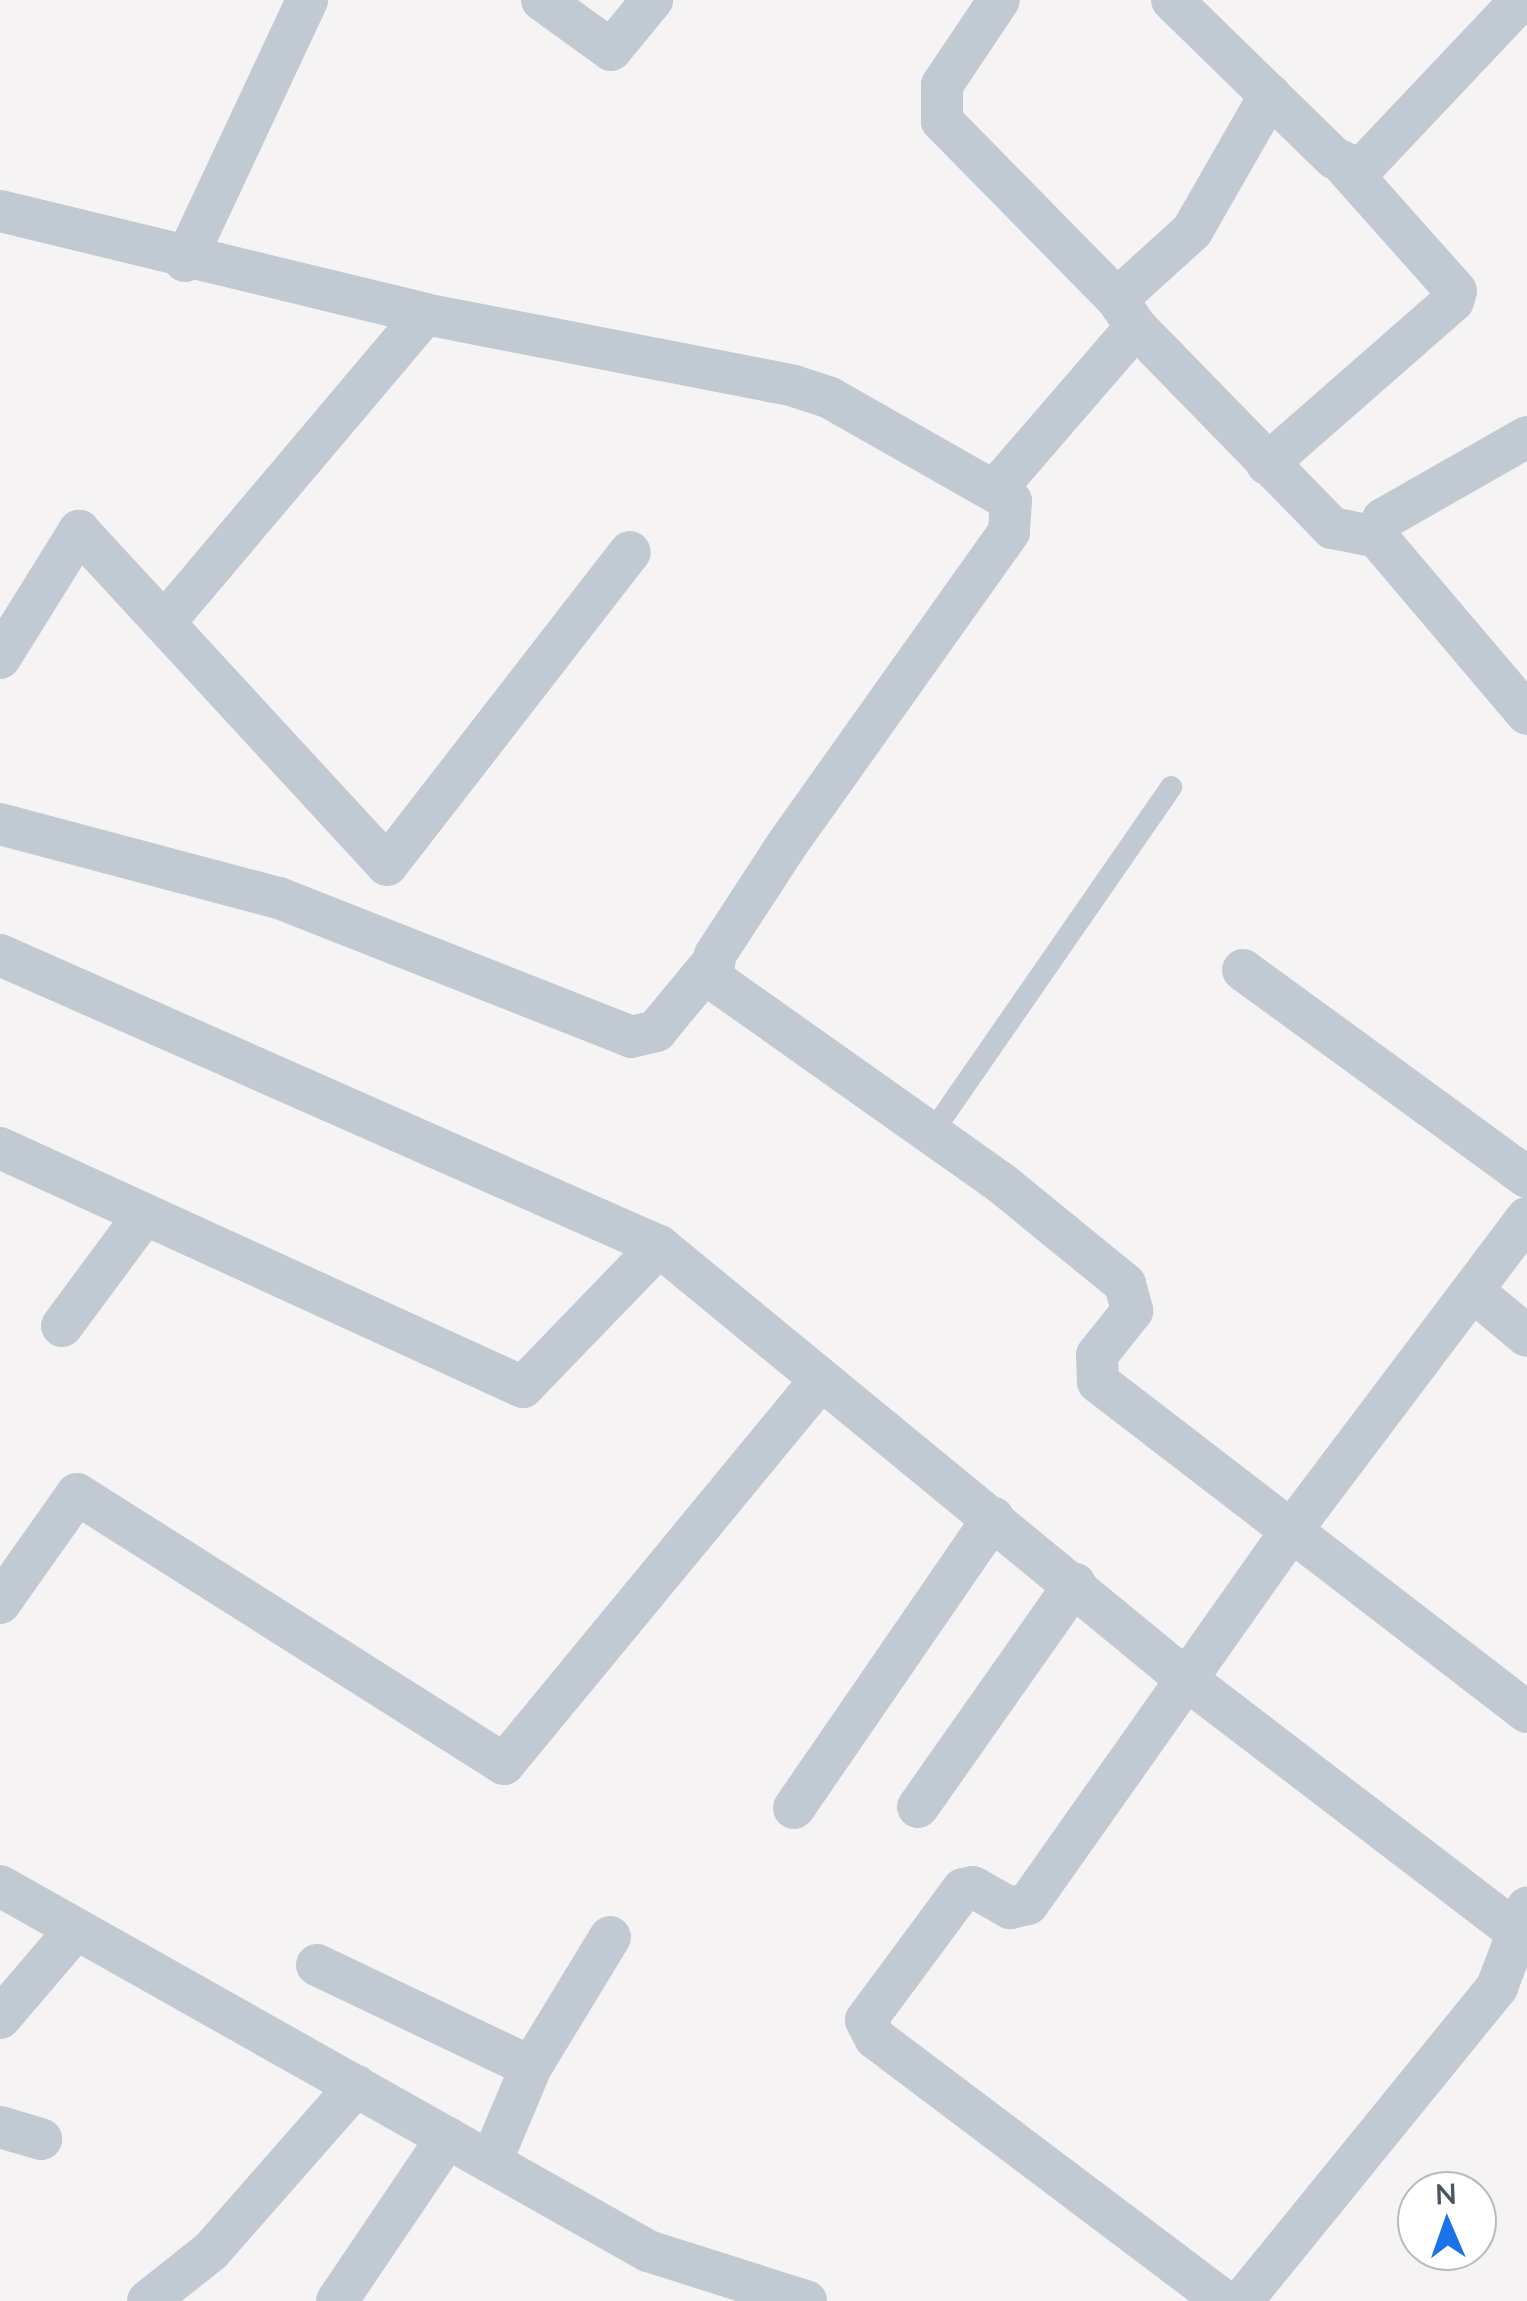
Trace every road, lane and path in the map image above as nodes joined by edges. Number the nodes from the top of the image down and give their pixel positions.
1 (307, 0) edge
2 (542, 0) edge
3 (652, 0) edge
4 (999, 0) edge
5 (1172, 0) edge
6 (1521, 0) edge
7 (1270, 95) junction
8 (1343, 164) junction
9 (0, 211) edge
10 (186, 261) junction
11 (1127, 313) junction
12 (425, 314) junction
13 (1527, 437) edge
14 (1266, 464) junction
15 (996, 489) junction
16 (1377, 537) junction
17 (630, 552) dead end
18 (164, 623) junction
19 (0, 658) edge
20 (1527, 714) edge
21 (1171, 787) dead end
22 (0, 824) edge
23 (0, 956) edge
24 (709, 967) junction
25 (1243, 970) dead end
26 (931, 1134) junction
27 (0, 1148) edge
28 (1527, 1176) edge
29 (145, 1214) junction
30 (1527, 1218) edge
31 (659, 1246) junction
32 (1473, 1291) junction
33 (62, 1326) dead end
34 (1527, 1336) edge
35 (820, 1380) junction
36 (993, 1518) junction
37 (1294, 1527) junction
38 (1075, 1584) junction
39 (0, 1603) edge
40 (1186, 1679) junction
41 (1527, 1712) edge
42 (918, 1807) dead end
43 (794, 1808) dead end
44 (0, 1886) edge
45 (1523, 1926) edge
46 (76, 1929) junction
47 (610, 1938) dead end
48 (316, 1964) dead end
49 (0, 2018) edge
50 (531, 2067) junction
51 (356, 2086) junction
52 (0, 2127) edge
53 (447, 2138) junction
54 (41, 2139) dead end
55 (490, 2162) junction
56 (148, 2301) edge
57 (337, 2301) edge
58 (806, 2301) edge
59 (1224, 2301) edge
60 (1242, 2301) edge

1 - 10 street
2 - 3 street
4 - 11 street
5 - 7 street
6 - 8 street
7 - 8 street
7 - 11 street
8 - 14 street
9 - 10 street
10 - 12 street
11 - 14 street
11 - 15 street
12 - 15 street
12 - 18 street
13 - 16 street
14 - 16 street
15 - 24 street
16 - 20 street
17 - 18 street
18 - 19 street
21 - 26 lane
22 - 24 street
23 - 31 street
24 - 26 street
25 - 28 street
26 - 37 street
27 - 29 street
29 - 31 street
29 - 33 street
30 - 32 street
31 - 35 street
32 - 34 street
32 - 37 street
35 - 36 street
35 - 39 street
36 - 38 street
36 - 43 street
37 - 40 street
37 - 41 street
38 - 40 street
38 - 42 street
40 - 45 street
40 - 59 street
44 - 46 street
45 - 60 street
46 - 49 street
46 - 51 street
47 - 50 street
48 - 50 street
50 - 55 street
51 - 53 street
51 - 56 street
52 - 54 street
53 - 55 street
53 - 57 street
55 - 58 street

